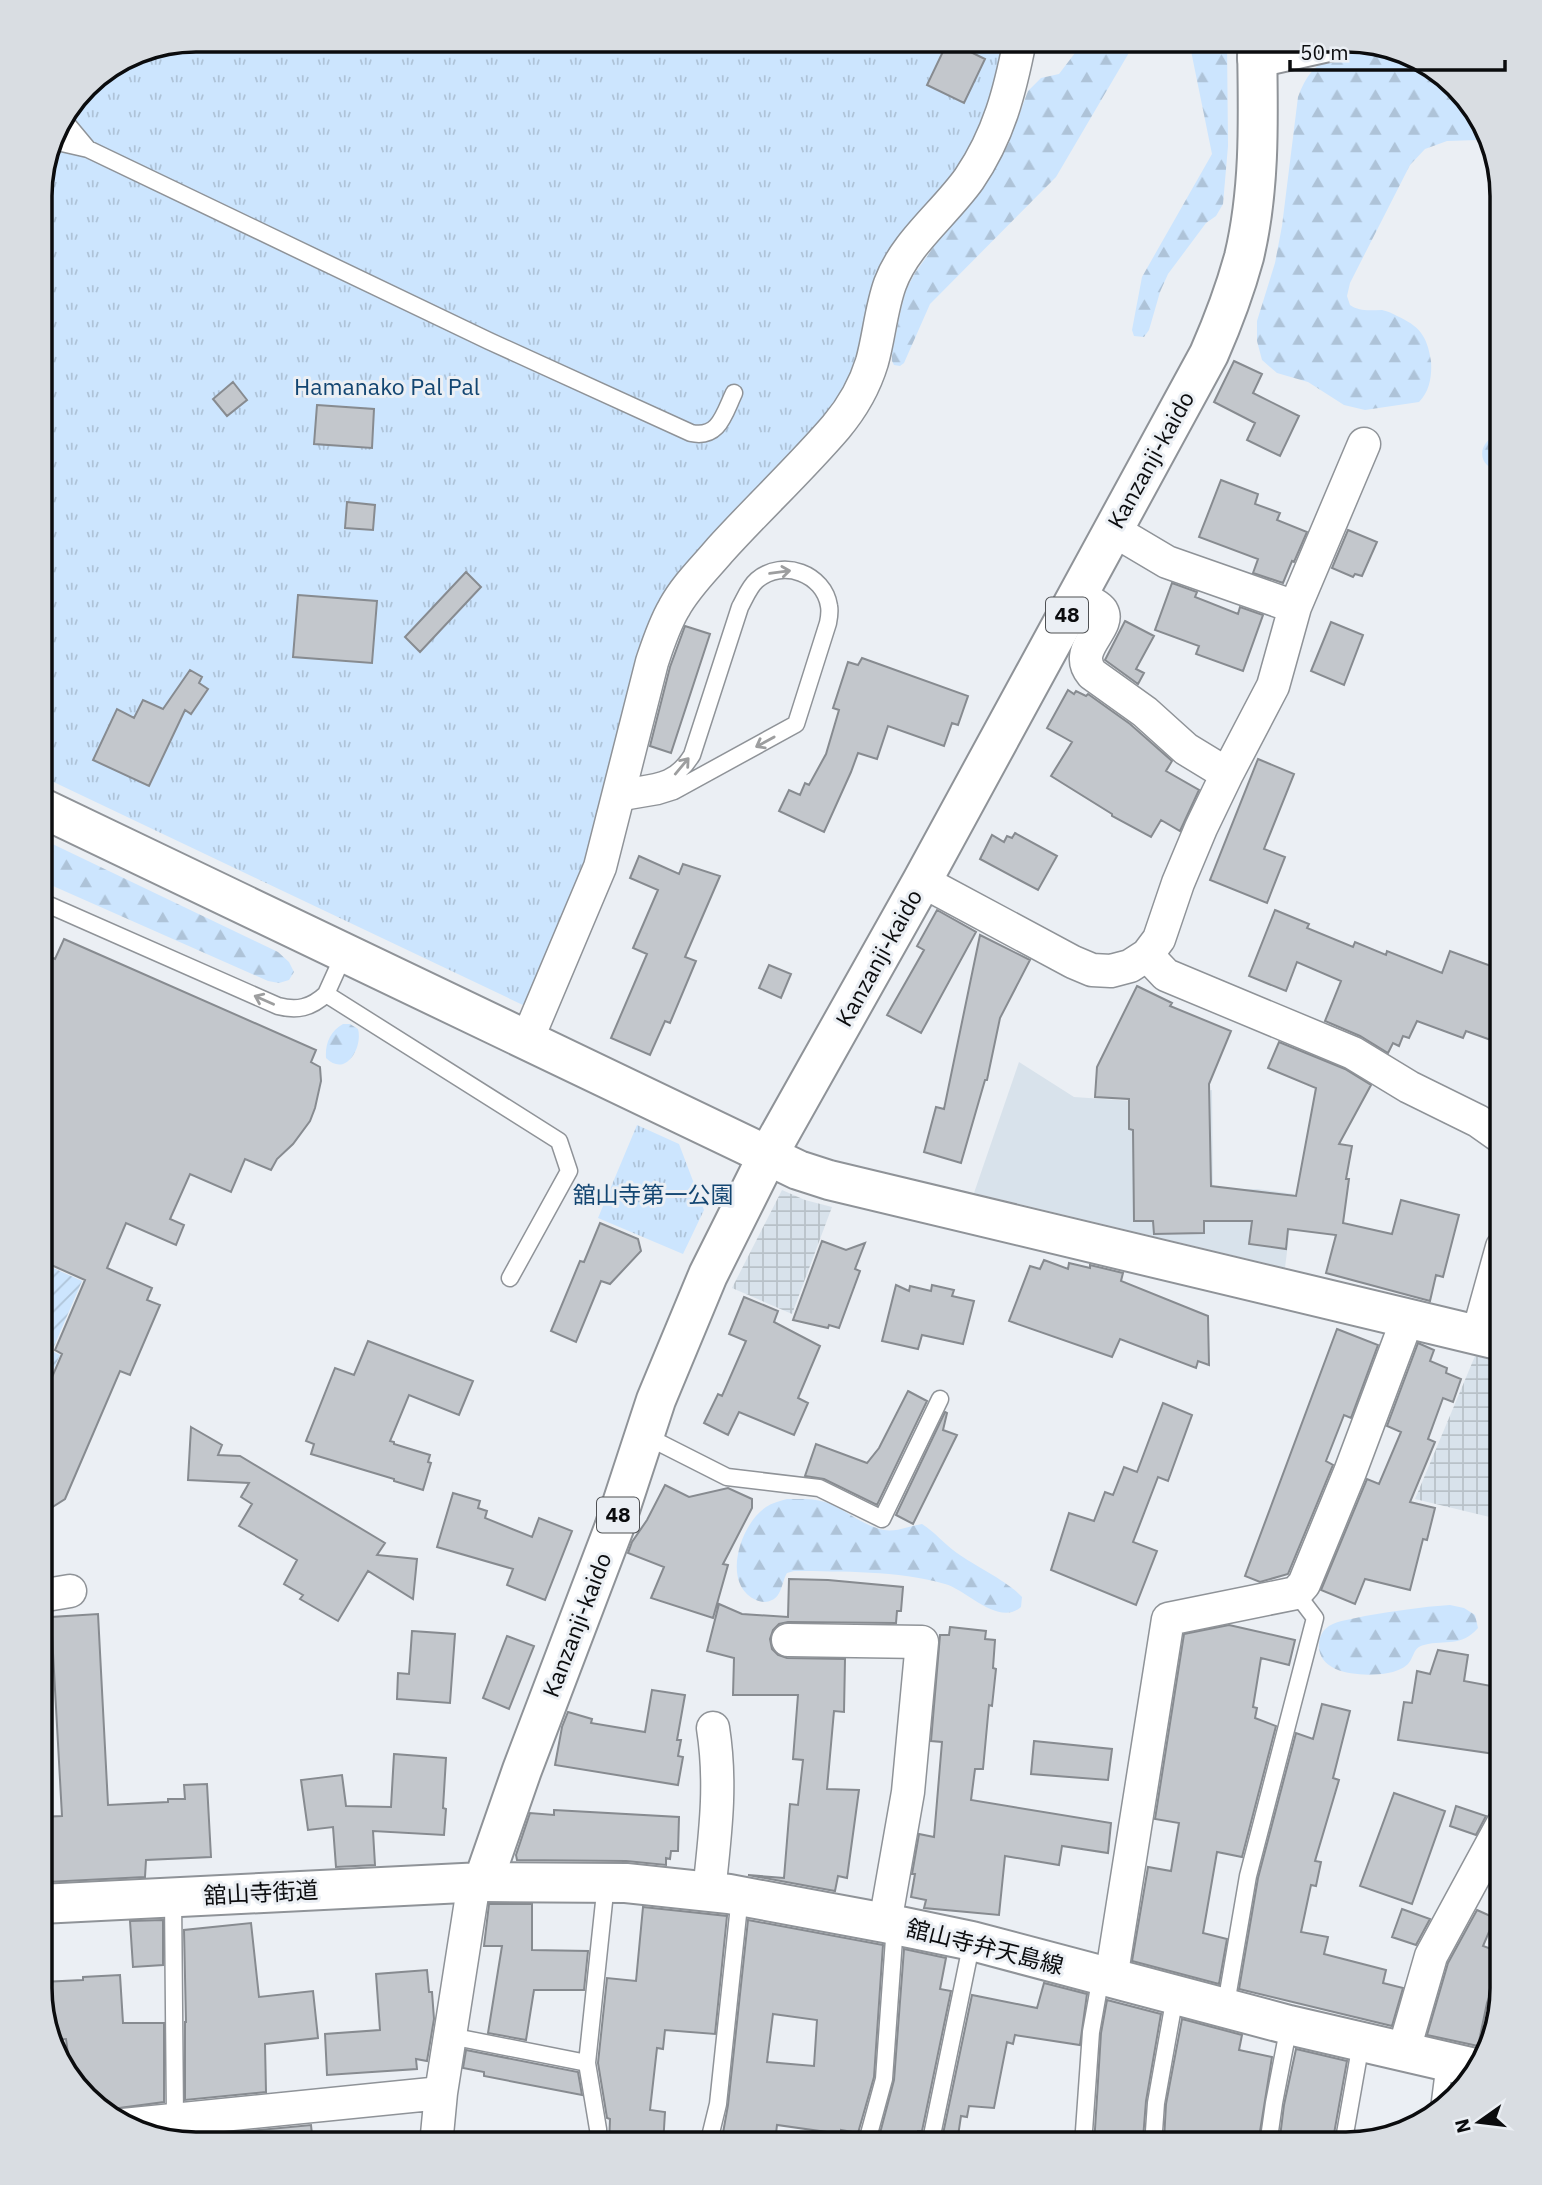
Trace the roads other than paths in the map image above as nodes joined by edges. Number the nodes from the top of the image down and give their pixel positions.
1 (1018, 53) edge
2 (1257, 53) edge
3 (70, 127) edge
4 (62, 143) edge
5 (88, 149) junction
6 (734, 393) dead end
7 (1364, 444) dead end
8 (1113, 530) junction
9 (1077, 596) junction
10 (1295, 607) junction
11 (1227, 774) junction
12 (619, 796) junction
13 (53, 813) edge
14 (922, 881) junction
15 (53, 907) edge
16 (345, 953) junction
17 (1147, 955) junction
18 (326, 994) junction
19 (527, 1040) junction
20 (1490, 1130) edge
21 (768, 1155) junction
22 (510, 1278) dead end
23 (1490, 1290) edge
24 (1408, 1320) junction
25 (1490, 1336) edge
26 (1490, 1338) edge
27 (940, 1399) dead end
28 (645, 1435) junction
29 (1296, 1593) junction
30 (788, 1640) dead end
31 (713, 1728) dead end
32 (1490, 1847) edge
33 (478, 1882) junction
34 (606, 1883) junction
35 (725, 1894) junction
36 (173, 1897) junction
37 (52, 1903) edge
38 (890, 1924) junction
39 (972, 1941) junction
40 (1106, 1978) junction
41 (1175, 1996) junction
42 (1225, 2010) junction
43 (1289, 2025) junction
44 (450, 2036) junction
45 (1361, 2043) junction
46 (1403, 2053) junction
47 (587, 2063) junction
48 (1462, 2065) edge
49 (1450, 2086) edge
50 (441, 2093) junction
51 (176, 2130) edge
52 (437, 2132) edge
53 (598, 2132) edge
54 (711, 2132) edge
55 (870, 2132) edge
56 (933, 2132) edge
57 (1084, 2132) edge
58 (1154, 2132) edge
59 (1270, 2132) edge
60 (1345, 2132) edge

1 - 12 street
2 - 8 main road, Kanzanji-kaido / 48
3 - 5 lane
4 - 5 lane
5 - 6 lane
7 - 10 street
8 - 9 main road, Kanzanji-kaido / 48
8 - 10 street
9 - 11 street
9 - 14 main road, Kanzanji-kaido / 48
10 - 11 street
11 - 17 street
12 -> 12 lane
12 - 19 street
13 - 16 main road
14 - 17 street
14 - 21 main road, Kanzanji-kaido / 48
18 -> 15 lane
16 - 18 lane
16 - 19 main road
17 - 20 street
18 - 22 lane
19 - 21 main road
21 - 24 main road
21 - 28 main road, Kanzanji-kaido / 48
23 - 25 street
24 - 26 main road
24 - 29 street
27 - 28 lane
28 - 33 main road, Kanzanji-kaido / 48
29 - 40 street
29 - 42 lane
30 - 38 street
31 - 35 street
32 - 46 street
33 - 34 main road, 舘山寺弁天島線
33 - 36 main road, 舘山寺街道
33 - 44 street
34 - 35 main road, 舘山寺弁天島線
34 - 47 lane
35 - 38 main road, 舘山寺弁天島線
35 - 54 lane
36 - 37 main road, 舘山寺街道
36 - 51 lane
38 - 39 main road, 舘山寺弁天島線
38 - 55 lane
39 - 40 main road, 舘山寺弁天島線
39 - 56 lane
40 - 41 main road, 舘山寺弁天島線
40 - 57 lane
41 - 42 main road, 舘山寺弁天島線
41 - 58 lane
42 - 43 main road, 舘山寺弁天島線
43 - 45 main road, 舘山寺弁天島線
43 - 59 lane
44 - 47 lane
44 - 50 street
45 - 46 main road, 舘山寺弁天島線
45 - 60 lane
46 - 48 main road, 舘山寺弁天島線
47 - 53 lane
48 - 49 lane
50 - 51 street
50 - 52 street

